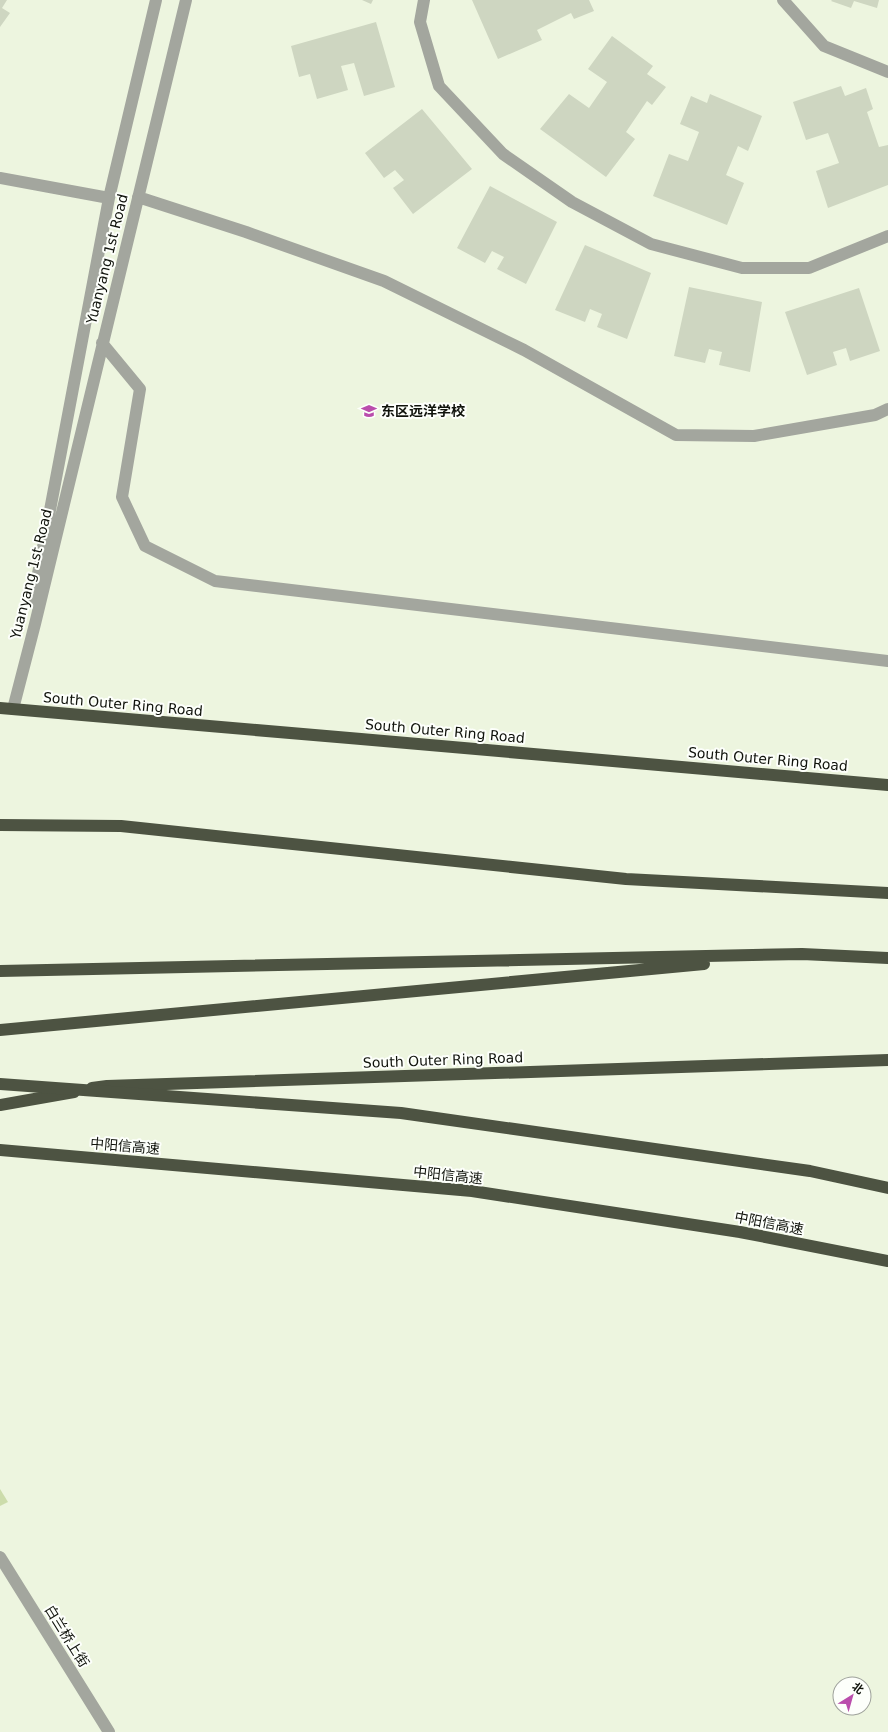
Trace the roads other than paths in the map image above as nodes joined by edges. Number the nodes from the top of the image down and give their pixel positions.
1 (156, 0) edge
2 (186, 0) edge
3 (424, 0) edge
4 (783, 0) edge
5 (888, 72) edge
6 (0, 178) edge
7 (138, 197) junction
8 (109, 198) junction
9 (888, 236) edge
10 (102, 343) junction
11 (888, 409) edge
12 (888, 661) edge
13 (0, 708) edge
14 (12, 709) junction
15 (888, 785) edge
16 (0, 825) edge
17 (888, 893) edge
18 (802, 954) junction
19 (888, 958) edge
20 (0, 971) edge
21 (0, 1030) edge
22 (888, 1060) edge
23 (0, 1084) edge
24 (0, 1104) edge
25 (0, 1150) edge
26 (888, 1188) edge
27 (888, 1261) edge
28 (0, 1557) edge
29 (109, 1732) edge

1 - 8 street, Yuanyang 1st Road
2 - 7 street, Yuanyang 1st Road
3 - 9 street
4 - 5 street
6 - 8 street
7 - 10 street, Yuanyang 1st Road
7 - 11 street
8 - 14 street, Yuanyang 1st Road
10 - 12 street
10 - 14 street, Yuanyang 1st Road
13 - 14 highway, South Outer Ring Road
14 - 15 highway, South Outer Ring Road
16 - 17 highway
18 - 19 highway
18 - 20 highway
18 - 21 highway
22 - 24 highway, South Outer Ring Road
23 - 26 highway, bridge
25 - 27 highway, 中阳信高速
28 - 29 street, 白兰桥上街

